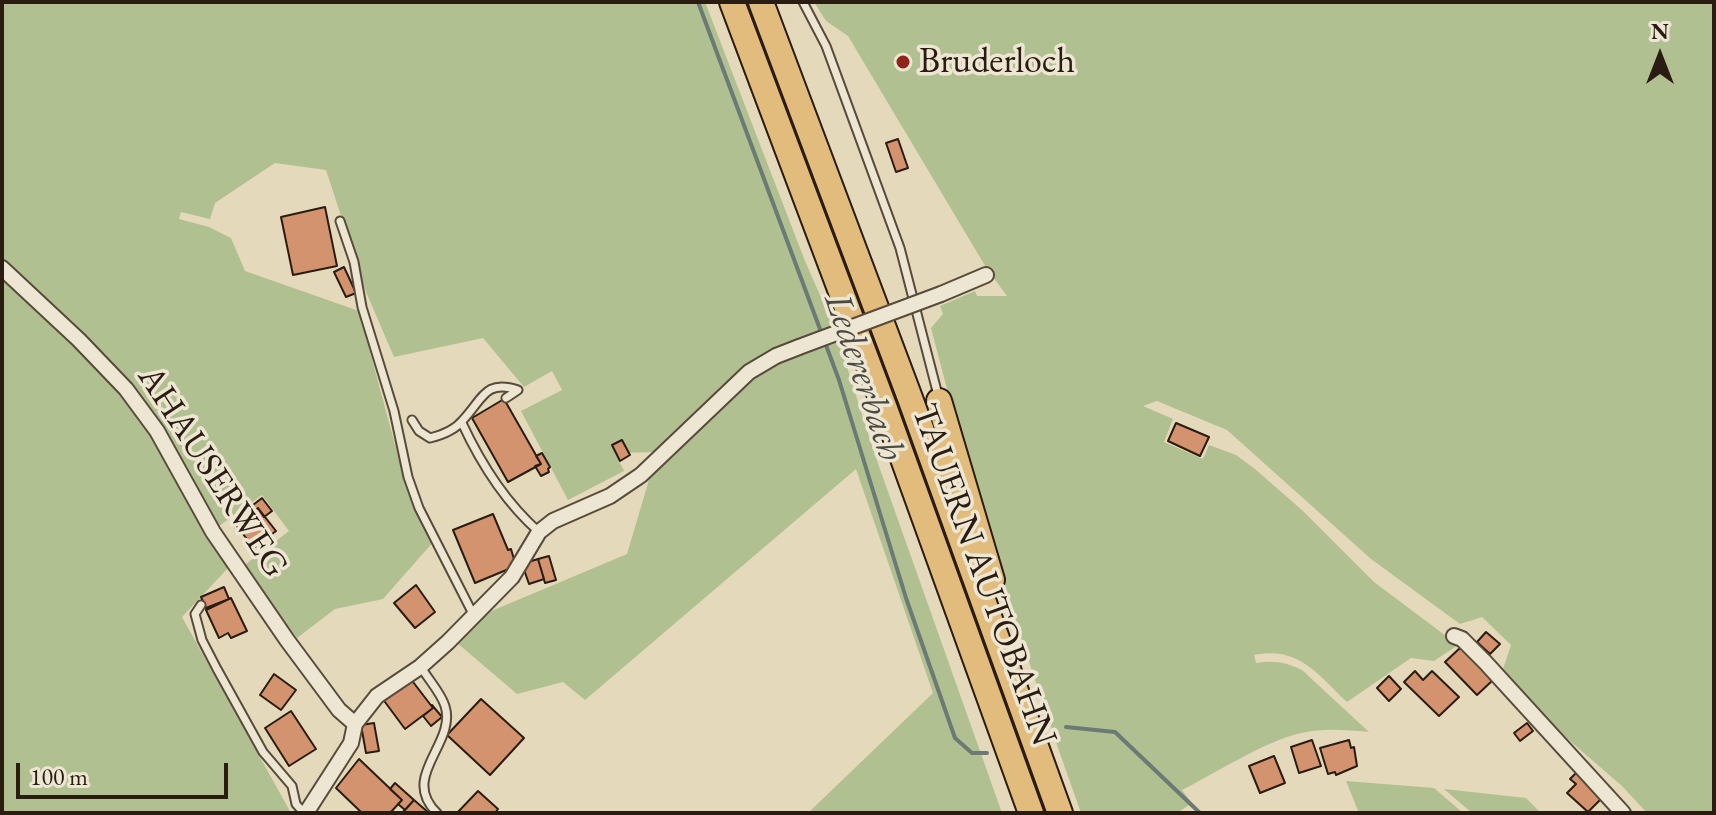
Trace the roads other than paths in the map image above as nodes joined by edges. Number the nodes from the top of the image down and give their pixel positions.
1 (732, 2) edge
2 (761, 2) edge
3 (803, 2) edge
4 (340, 221) dead end
5 (2, 268) edge
6 (986, 275) dead end
7 (506, 398) dead end
8 (939, 401) joint
9 (412, 420) dead end
10 (462, 423) junction
11 (539, 532) junction
12 (201, 605) dead end
13 (474, 615) junction
14 (1454, 636) dead end
15 (420, 667) junction
16 (1016, 687) junction
17 (355, 724) junction
18 (305, 813) edge
19 (437, 813) edge
20 (1031, 813) edge
21 (1060, 813) edge
22 (1623, 813) edge

1 - 20 highway, TAUERN AUTOBAHN
2 - 16 highway, TAUERN AUTOBAHN
3 - 8 lane
4 - 13 lane
5 - 17 street, AHAUSERWEG
6 - 11 street, bridge
7 - 10 lane
8 - 16 highway
9 - 10 lane
10 - 11 lane
11 - 13 street
12 - 18 lane
13 - 15 street
14 - 22 street
15 - 17 street
15 - 19 lane
16 - 21 highway, TAUERN AUTOBAHN
17 - 18 street

